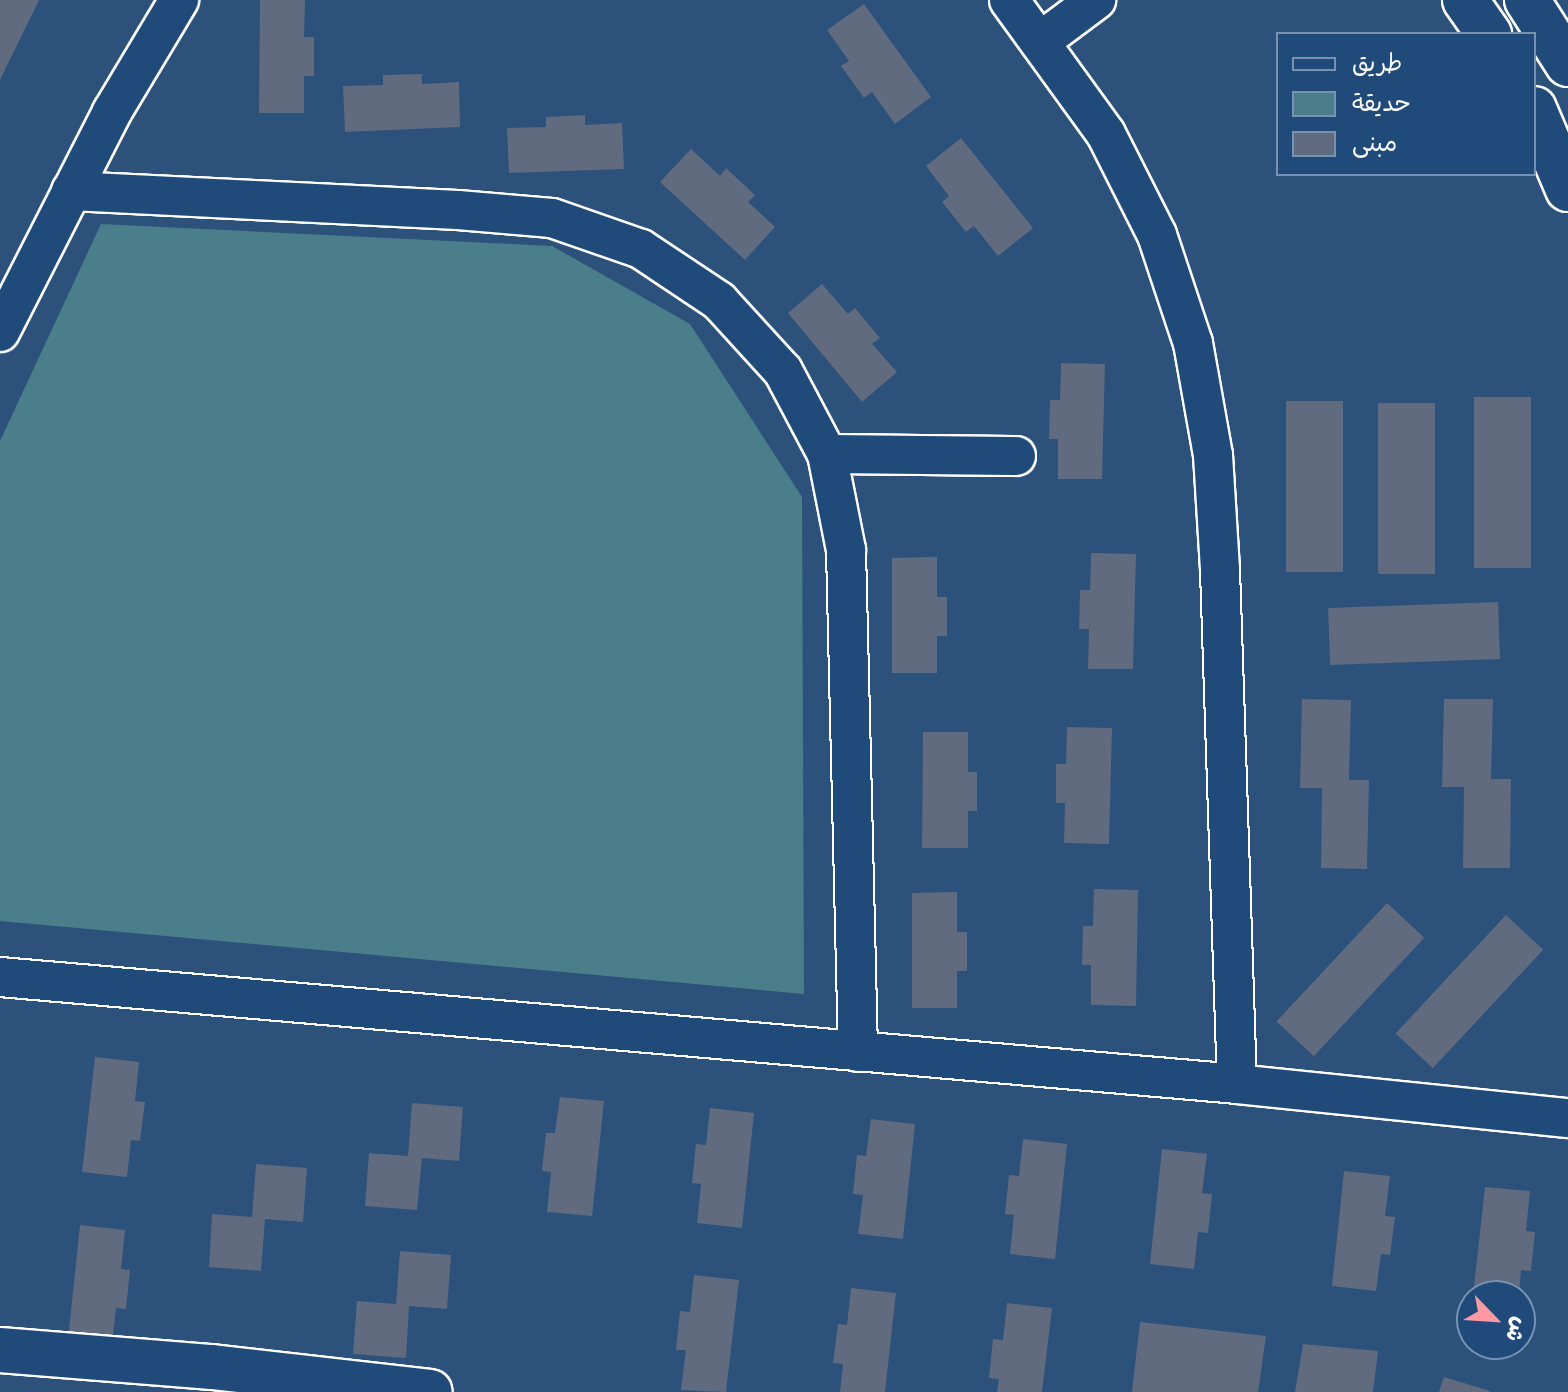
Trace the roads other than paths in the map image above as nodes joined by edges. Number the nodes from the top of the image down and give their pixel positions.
1 (179, 0) edge
2 (1009, 0) edge
3 (1096, 0) edge
4 (1465, 0) edge
5 (1527, 0) edge
6 (1488, 32) edge
7 (1041, 41) junction
8 (1568, 64) edge
9 (1536, 114) edge
10 (1568, 189) edge
11 (71, 191) junction
12 (0, 332) edge
13 (827, 454) junction
14 (1016, 456) dead end
15 (0, 977) edge
16 (858, 1052) junction
17 (1237, 1084) junction
18 (1568, 1118) edge
19 (0, 1350) edge
20 (209, 1380) edge
21 (256, 1382) edge
22 (430, 1392) edge

1 - 11 street
2 - 7 street
3 - 7 street
4 - 6 street
5 - 8 street
7 - 17 street
9 - 10 street
11 - 12 street
11 - 13 street
13 - 14 street
13 - 16 street
15 - 16 street
16 - 17 street
17 - 18 street
19 - 20 street
20 - 21 street
21 - 22 street

